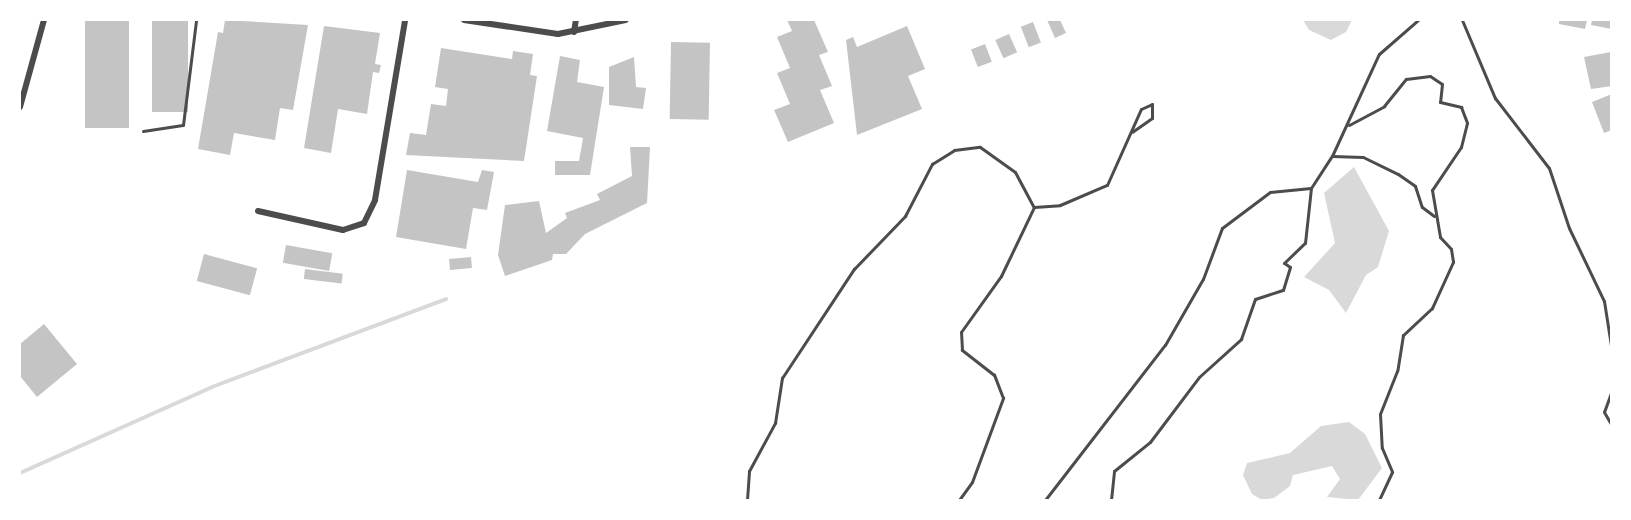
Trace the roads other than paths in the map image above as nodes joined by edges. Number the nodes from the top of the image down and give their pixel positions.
1 (44, 20) edge
2 (196, 20) edge
3 (405, 20) edge
4 (464, 20) edge
5 (576, 20) edge
6 (626, 20) edge
7 (1418, 20) edge
8 (1462, 20) edge
9 (574, 32) junction
10 (20, 107) edge
11 (1349, 125) junction
12 (143, 131) dead end
13 (1132, 132) junction
14 (1332, 156) junction
15 (1311, 188) junction
16 (1030, 198) junction
17 (1051, 206) junction
18 (1034, 207) junction
19 (258, 211) dead end
20 (1434, 216) junction
21 (1611, 352) edge
22 (1611, 390) edge
23 (1611, 426) edge
24 (747, 501) edge
25 (959, 501) edge
26 (1045, 501) edge
27 (1111, 501) edge
28 (1379, 501) edge

1 - 10 street
2 - 12 lane
3 - 19 street
4 - 9 street
5 - 9 street
6 - 9 street
7 - 11 lane
8 - 21 lane
11 - 14 lane
11 - 20 lane
13 - 13 lane
13 - 17 lane
14 - 15 lane
14 - 20 lane
15 - 26 lane
15 - 27 lane
16 - 17 lane
16 - 18 lane
16 - 24 lane
17 - 18 lane
18 - 25 lane
20 - 28 lane
22 - 23 lane

